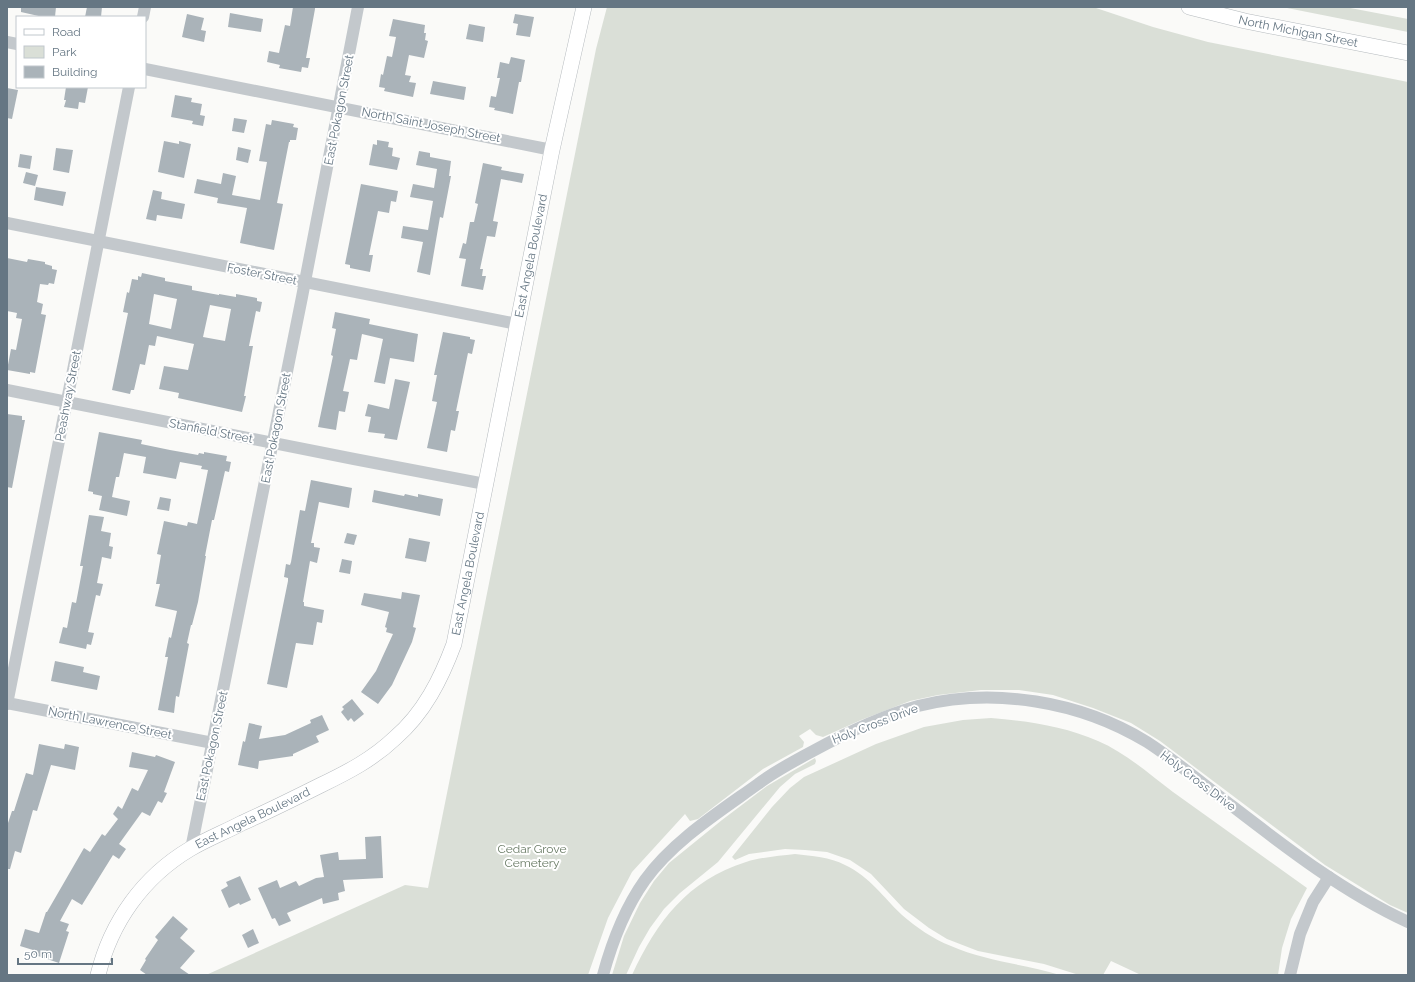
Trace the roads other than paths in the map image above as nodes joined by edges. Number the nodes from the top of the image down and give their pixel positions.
1 (358, 7) edge
2 (584, 7) edge
3 (1189, 7) edge
4 (1408, 54) edge
5 (146, 69) edge
6 (129, 88) edge
7 (339, 106) junction
8 (552, 150) junction
9 (7, 223) edge
10 (98, 241) junction
11 (305, 282) junction
12 (517, 324) junction
13 (7, 390) edge
14 (67, 402) junction
15 (273, 443) junction
16 (485, 484) junction
17 (7, 703) edge
18 (213, 743) junction
19 (191, 848) junction
20 (1329, 877) junction
21 (1408, 922) edge
22 (98, 975) edge
23 (603, 975) edge
24 (1290, 975) edge

1 - 7 street, East Pokagon Street
2 - 8 main road, East Angela Boulevard
3 - 4 main road, North Michigan Street
5 - 7 street, North Saint Joseph Street
6 - 10 street, Peashway Street
7 - 8 street, North Saint Joseph Street
7 - 11 street, East Pokagon Street
8 - 12 main road, East Angela Boulevard
9 - 10 street, Foster Street
10 - 11 street, Foster Street
10 - 14 street, Peashway Street
11 - 12 street, Foster Street
11 - 15 street, East Pokagon Street
12 - 16 main road, East Angela Boulevard
13 - 14 street, Stanfield Street
14 - 15 street, Stanfield Street
14 - 17 street, Peashway Street
15 - 16 street, Stanfield Street
15 - 18 street, East Pokagon Street
16 - 19 main road, East Angela Boulevard
17 - 18 street, North Lawrence Street
18 - 19 street, East Pokagon Street
19 - 22 main road, East Angela Boulevard
20 - 21 street, Holy Cross Drive
20 - 23 street, Holy Cross Drive
20 - 24 street

